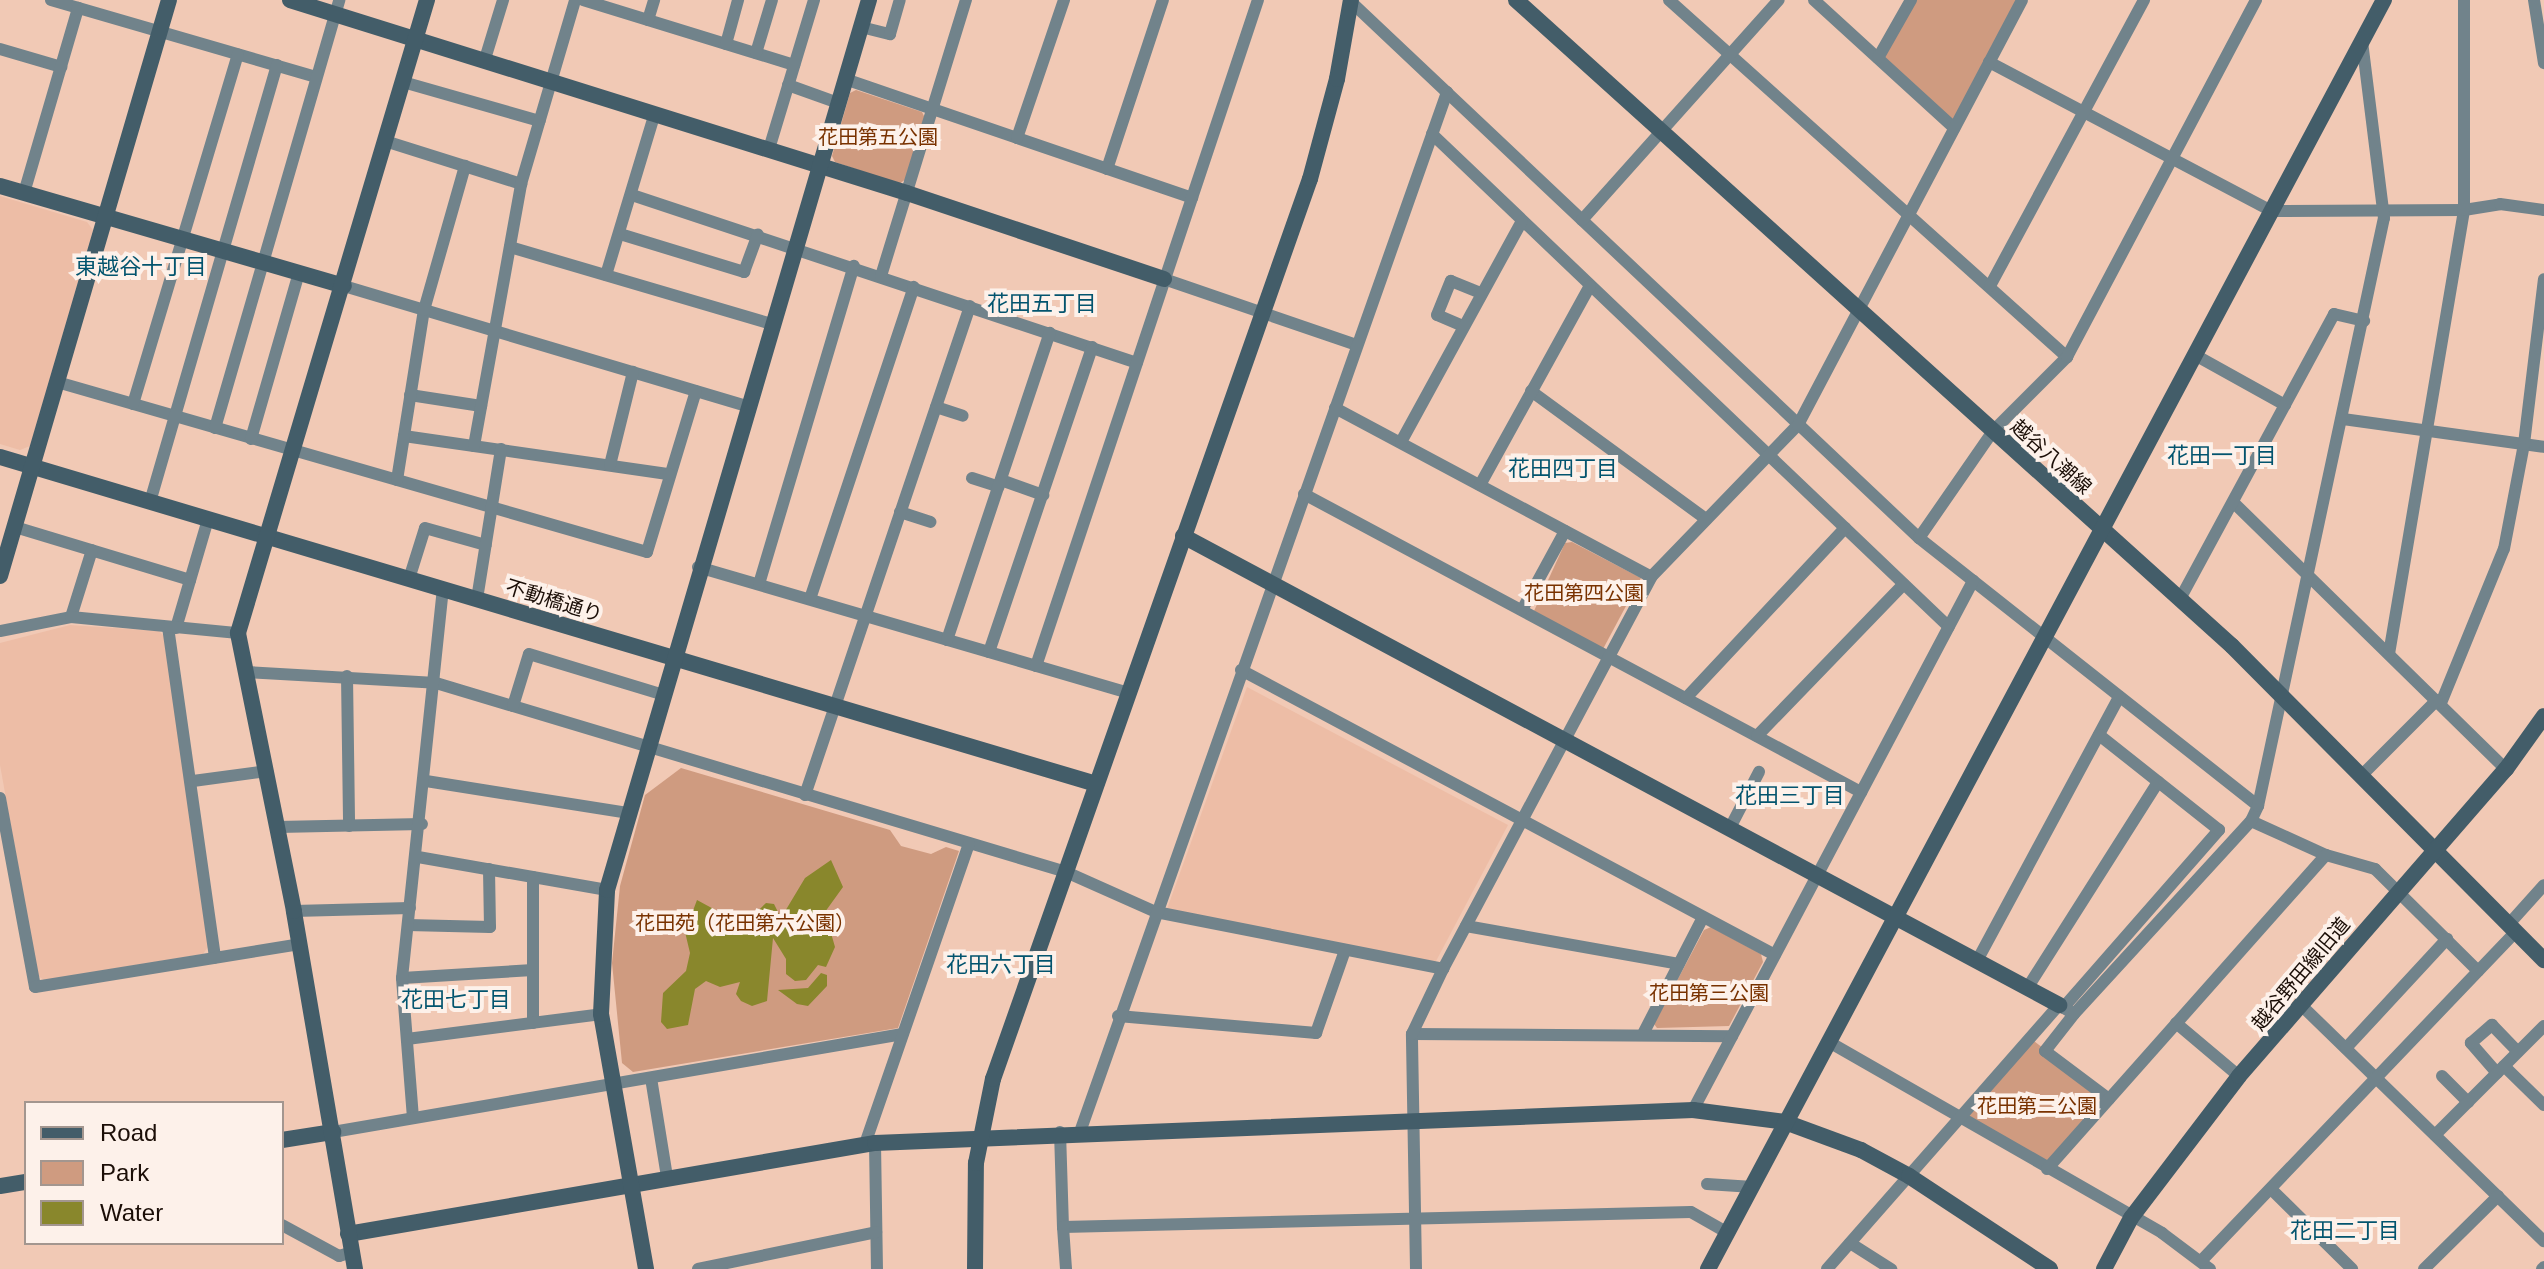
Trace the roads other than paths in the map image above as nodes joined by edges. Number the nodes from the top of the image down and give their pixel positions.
1 (51, 0) edge
2 (169, 0) edge
3 (290, 0) edge
4 (427, 0) edge
5 (503, 0) edge
6 (575, 0) edge
7 (583, 0) edge
8 (654, 0) edge
9 (738, 0) edge
10 (772, 0) edge
11 (814, 0) edge
12 (869, 0) edge
13 (900, 0) edge
14 (966, 0) edge
15 (1064, 0) edge
16 (1163, 0) edge
17 (1258, 0) edge
18 (1350, 0) edge
19 (1669, 0) edge
20 (1779, 0) edge
21 (1814, 0) edge
22 (1911, 0) edge
23 (2022, 0) edge
24 (2144, 0) edge
25 (2256, 0) edge
26 (2384, 0) edge
27 (2464, 0) edge
28 (2534, 0) edge
29 (1517, 1) edge
30 (337, 6) edge
31 (78, 8) junction
32 (648, 20) junction
33 (861, 27) junction
34 (160, 32) junction
35 (416, 38) junction
36 (2362, 41) junction
37 (726, 44) junction
38 (0, 49) edge
39 (756, 53) junction
40 (238, 54) junction
41 (1730, 55) junction
42 (1878, 58) junction
43 (485, 59) junction
44 (1989, 62) junction
45 (2544, 63) edge
46 (277, 65) junction
47 (794, 65) junction
48 (61, 67) junction
49 (316, 77) junction
50 (845, 79) junction
51 (552, 80) junction
52 (403, 82) junction
53 (788, 85) junction
54 (1447, 92) junction
55 (838, 103) junction
56 (934, 110) junction
57 (2084, 112) junction
58 (655, 113) junction
59 (540, 121) junction
60 (1954, 128) junction
61 (1661, 132) junction
62 (1432, 134) junction
63 (1017, 138) junction
64 (385, 141) junction
65 (769, 149) junction
66 (2171, 159) junction
67 (820, 165) junction
68 (465, 166) junction
69 (1107, 169) junction
70 (521, 184) junction
71 (0, 186) edge
72 (24, 193) junction
73 (907, 193) junction
74 (632, 195) junction
75 (1192, 198) junction
76 (2383, 210) junction
77 (2464, 210) junction
78 (2544, 210) edge
79 (2272, 211) junction
80 (1908, 215) junction
81 (106, 217) junction
82 (1582, 220) junction
83 (1522, 221) junction
84 (620, 234) junction
85 (758, 234) junction
86 (182, 239) junction
87 (794, 246) junction
88 (510, 247) junction
89 (222, 250) junction
90 (263, 262) junction
91 (854, 266) junction
92 (299, 273) junction
93 (606, 275) junction
94 (881, 276) junction
95 (1164, 279) junction
96 (2544, 279) edge
97 (344, 286) junction
98 (1590, 286) junction
99 (1990, 286) junction
100 (914, 287) junction
101 (1481, 293) junction
102 (970, 306) junction
103 (1859, 309) junction
104 (424, 310) junction
105 (1263, 313) junction
106 (2364, 321) junction
107 (771, 324) junction
108 (1463, 326) junction
109 (494, 331) junction
110 (1050, 333) junction
111 (1357, 345) junction
112 (1092, 347) junction
113 (2195, 355) junction
114 (2067, 357) junction
115 (1137, 363) junction
116 (633, 372) junction
117 (57, 382) junction
118 (696, 391) junction
119 (1531, 391) junction
120 (410, 395) junction
121 (133, 404) junction
122 (2285, 405) junction
123 (481, 406) junction
124 (746, 406) junction
125 (936, 407) junction
126 (1335, 408) junction
127 (174, 416) junction
128 (963, 416) dead end
129 (2343, 419) junction
130 (1798, 425) junction
131 (215, 428) junction
132 (1993, 431) junction
133 (2427, 432) junction
134 (404, 436) junction
135 (251, 439) junction
136 (1401, 442) junction
137 (2524, 444) junction
138 (474, 446) junction
139 (2544, 447) edge
140 (501, 449) junction
141 (296, 452) junction
142 (1769, 455) junction
143 (0, 457) edge
144 (610, 465) junction
145 (32, 467) junction
146 (669, 474) junction
147 (972, 478) dead end
148 (397, 480) junction
149 (1000, 484) junction
150 (1480, 485) junction
151 (1304, 494) junction
152 (1043, 495) junction
153 (150, 502) junction
154 (2235, 504) junction
155 (492, 507) junction
156 (900, 512) junction
157 (208, 519) junction
158 (1706, 519) junction
159 (930, 522) dead end
160 (15, 527) junction
161 (1845, 528) junction
162 (2102, 529) junction
163 (1565, 531) junction
164 (1183, 536) junction
165 (271, 538) junction
166 (1919, 538) junction
167 (486, 545) junction
168 (92, 550) junction
169 (698, 567) junction
170 (0, 576) edge
171 (1651, 577) junction
172 (2308, 577) junction
173 (409, 579) junction
174 (190, 580) junction
175 (1273, 581) junction
176 (1973, 581) junction
177 (759, 584) junction
178 (1904, 584) junction
179 (443, 589) junction
180 (477, 599) junction
181 (810, 599) junction
182 (2180, 599) junction
183 (1522, 610) junction
184 (866, 616) junction
185 (71, 617) junction
186 (172, 627) junction
187 (1949, 627) junction
188 (0, 631) edge
189 (238, 633) junction
190 (2044, 638) junction
191 (947, 640) junction
192 (989, 652) junction
193 (2389, 654) junction
194 (672, 657) junction
195 (1610, 657) junction
196 (1036, 666) junction
197 (1241, 670) junction
198 (247, 672) junction
199 (347, 676) junction
200 (436, 683) junction
201 (1128, 693) junction
202 (661, 694) junction
203 (2283, 696) junction
204 (2119, 697) junction
205 (1686, 698) junction
206 (2439, 702) junction
207 (835, 705) junction
208 (513, 706) junction
209 (2544, 716) edge
210 (2099, 735) junction
211 (1757, 736) junction
212 (1568, 739) junction
213 (646, 746) junction
214 (2506, 769) junction
215 (267, 771) junction
216 (1759, 772) dead end
217 (2362, 775) junction
218 (193, 781) junction
219 (426, 781) junction
220 (2158, 782) junction
221 (1096, 784) junction
222 (1861, 792) junction
223 (805, 795) junction
224 (0, 798) edge
225 (2258, 806) junction
226 (627, 813) junction
227 (1523, 821) junction
228 (2251, 821) junction
229 (422, 824) junction
230 (349, 826) junction
231 (1731, 826) junction
232 (278, 827) junction
233 (969, 844) junction
234 (2436, 850) junction
235 (2326, 855) junction
236 (418, 857) junction
237 (489, 869) junction
238 (1066, 872) junction
239 (1818, 873) junction
240 (533, 877) junction
241 (2544, 885) edge
242 (2400, 889) junction
243 (607, 890) junction
244 (410, 908) junction
245 (294, 911) junction
246 (1156, 912) junction
247 (1896, 914) junction
248 (1703, 917) junction
249 (408, 925) junction
250 (1466, 926) junction
251 (2512, 928) junction
252 (2447, 939) junction
253 (300, 944) junction
254 (1345, 950) junction
255 (1775, 955) junction
256 (215, 958) junction
257 (1978, 959) junction
258 (2544, 960) edge
259 (1679, 964) junction
260 (1443, 969) junction
261 (533, 970) junction
262 (2478, 971) junction
263 (402, 978) junction
264 (2028, 987) junction
265 (2301, 1005) junction
266 (2065, 1009) junction
267 (601, 1014) junction
268 (1118, 1016) junction
269 (533, 1023) junction
270 (2176, 1023) junction
271 (2544, 1026) edge
272 (1644, 1032) junction
273 (903, 1034) junction
274 (1412, 1034) junction
275 (1732, 1036) junction
276 (407, 1039) junction
277 (1829, 1042) junction
278 (2346, 1048) junction
279 (2518, 1052) junction
280 (2500, 1070) junction
281 (2239, 1076) junction
282 (2442, 1076) dead end
283 (651, 1078) junction
284 (2376, 1078) junction
285 (612, 1084) junction
286 (2109, 1099) junction
287 (2468, 1102) junction
288 (2544, 1105) edge
289 (1693, 1110) junction
290 (413, 1118) junction
291 (1960, 1118) junction
292 (1414, 1120) junction
293 (1785, 1122) junction
294 (333, 1132) junction
295 (1060, 1132) junction
296 (1080, 1132) junction
297 (979, 1135) junction
298 (2435, 1135) junction
299 (284, 1140) edge
300 (870, 1144) junction
301 (2047, 1169) junction
302 (1909, 1176) junction
303 (667, 1177) junction
304 (24, 1182) edge
305 (630, 1183) junction
306 (1707, 1184) dead end
307 (0, 1186) edge
308 (1753, 1187) junction
309 (2271, 1189) junction
310 (2498, 1196) junction
311 (2131, 1218) junction
312 (1416, 1219) junction
313 (284, 1226) edge
314 (1063, 1227) junction
315 (876, 1232) junction
316 (1728, 1233) junction
317 (348, 1234) junction
318 (2544, 1241) edge
319 (1850, 1243) junction
320 (354, 1260) edge
321 (2206, 1265) edge
322 (2043, 1267) edge
323 (646, 1269) edge
324 (698, 1269) edge
325 (877, 1269) edge
326 (975, 1269) edge
327 (1066, 1269) edge
328 (1416, 1269) edge
329 (1708, 1269) edge
330 (1827, 1269) edge
331 (1891, 1269) edge
332 (2104, 1269) edge
333 (2352, 1269) edge
334 (2424, 1269) edge

1 - 31 street
2 - 34 street
3 - 30 street
4 - 35 street
5 - 43 street
6 - 51 street
7 - 32 street
8 - 32 street
9 - 37 street
10 - 39 street
11 - 47 street
12 - 33 street
13 - 33 street
14 - 56 street
15 - 63 street
16 - 69 street
17 - 75 street
18 - 54 street
18 - 105 street
19 - 41 street
20 - 41 street
21 - 42 street
22 - 42 street
23 - 44 street
24 - 57 street
25 - 66 street
26 - 36 street
27 - 77 street
28 - 45 street
29 - 61 street, 越谷八潮線
30 - 35 street
30 - 49 street
31 - 34 street
31 - 48 street
32 - 37 street
33 - 50 street
34 - 40 street
34 - 81 street
35 - 43 street
35 - 52 street
36 - 76 street
36 - 79 street
37 - 39 street
38 - 48 street
39 - 47 street
40 - 46 street
40 - 86 street
41 - 61 street
41 - 80 street
42 - 60 street
43 - 51 street
44 - 57 street
44 - 60 street
46 - 49 street
46 - 89 street
47 - 53 street
48 - 72 street
49 - 90 street
50 - 55 street
50 - 56 street
51 - 58 street
51 - 59 street
52 - 59 street
52 - 64 street
53 - 55 street
53 - 65 street
54 - 62 street
54 - 82 street
55 - 67 street
56 - 63 street
56 - 73 street
57 - 66 street
57 - 99 street
58 - 65 street
58 - 74 street
59 - 70 street
60 - 80 street
61 - 82 street
61 - 103 street, 越谷八潮線
62 - 83 street
62 - 111 street
63 - 69 street
64 - 68 street
64 - 97 street
65 - 67 street
66 - 79 street
66 - 114 street
67 - 73 street
67 - 87 street
68 - 70 street
68 - 104 street
69 - 75 street
70 - 88 street
71 - 72 street
72 - 81 street
73 - 94 street
73 - 95 street
74 - 84 street
74 - 85 street
75 - 95 street
76 - 77 street
76 - 79 street
76 - 106 street
77 - 78 street
77 - 133 street
79 - 113 street
80 - 99 street
80 - 103 street
81 - 86 street
81 - 117 street
82 - 130 street
83 - 98 street
83 - 101 street
84 - 85 street
84 - 93 street
85 - 87 street
86 - 89 street
86 - 121 street
87 - 91 street
87 - 107 street
88 - 93 street
88 - 109 street
89 - 90 street
89 - 127 street
90 - 92 street
90 - 131 street
91 - 94 street
91 - 177 street
92 - 97 street
92 - 135 street
93 - 107 street
94 - 100 street
95 - 105 street
95 - 115 street
96 - 137 street
97 - 104 street
97 - 141 street
98 - 119 street
98 - 142 street
99 - 114 street
100 - 102 street
100 - 181 street
101 - 108 street
101 - 108 street
102 - 110 street
102 - 125 street
103 - 130 street
103 - 132 street, 越谷八潮線
104 - 109 street
104 - 120 street
105 - 111 street
105 - 164 street
106 - 122 street
106 - 129 street
107 - 124 street
108 - 136 street
109 - 116 street
109 - 123 street
110 - 112 street
110 - 149 street
111 - 126 street
112 - 115 street
112 - 152 street
113 - 122 street
113 - 162 street
114 - 132 street
115 - 196 street
116 - 118 street
116 - 144 street
117 - 121 street
117 - 145 street
118 - 124 street
118 - 146 street
119 - 150 street
119 - 158 street
120 - 123 street
120 - 134 street
121 - 127 street
122 - 154 street
123 - 138 street
124 - 169 street
125 - 128 street
125 - 156 street
126 - 136 street
126 - 151 street
127 - 131 street
127 - 153 street
129 - 133 street
129 - 172 street
130 - 142 street
130 - 166 street
131 - 135 street
132 - 162 street, 越谷八潮線
132 - 166 street
133 - 137 street
133 - 193 street
134 - 138 street
134 - 148 street
135 - 141 street
136 - 150 street
137 - 139 street
137 - 206 street
138 - 140 street
140 - 144 street
140 - 155 street
141 - 148 street
141 - 165 street
142 - 158 street
142 - 161 street
143 - 145 street, 不動橋通り
144 - 146 street
145 - 153 street, 不動橋通り
145 - 160 street
146 - 155 street
147 - 149 street
148 - 155 street
149 - 152 street
149 - 191 street
150 - 163 street
151 - 175 street
151 - 183 street
152 - 192 street
153 - 157 street, 不動橋通り
154 - 172 street
154 - 182 street
155 - 167 street
156 - 159 street
156 - 184 street
157 - 165 street, 不動橋通り
157 - 174 street
158 - 171 street
160 - 168 street
160 - 170 street
161 - 178 street
161 - 205 street
162 - 182 street, 越谷八潮線
162 - 190 street
163 - 171 street
163 - 183 street
164 - 175 street
164 - 201 street
165 - 173 street, 不動橋通り
165 - 189 street
166 - 176 street
167 - 173 street
167 - 180 street
168 - 174 street
168 - 185 street
169 - 177 street
169 - 194 street
171 - 195 street
172 - 193 street
172 - 203 street
173 - 179 street, 不動橋通り
174 - 186 street
175 - 197 street
175 - 212 street
176 - 187 street
176 - 190 street
177 - 181 street
178 - 187 street
178 - 211 street
179 - 180 street, 不動橋通り
179 - 200 street
180 - 194 street, 不動橋通り
181 - 184 street
182 - 203 street, 越谷八潮線
183 - 195 street
184 - 191 street
184 - 207 street
185 - 186 street
185 - 188 street
186 - 189 street
186 - 218 street
187 - 222 street
189 - 198 street
190 - 204 street
190 - 247 street
191 - 192 street
192 - 196 street
193 - 206 street
194 - 202 street
194 - 207 street, 不動橋通り
195 - 205 street
195 - 212 street
196 - 201 street
197 - 227 street
197 - 246 street
198 - 199 street
198 - 215 street
199 - 200 street
199 - 230 street
200 - 208 street
200 - 219 street
201 - 221 street
202 - 208 street
202 - 213 street
203 - 217 street, 越谷八潮線
203 - 225 street
204 - 210 street
204 - 225 street
205 - 211 street
206 - 214 street
206 - 217 street
207 - 221 street, 不動橋通り
207 - 223 street
208 - 213 street
209 - 214 street, 越谷野田線旧道
210 - 220 street
210 - 257 street
211 - 222 street
212 - 227 street
212 - 231 street
213 - 223 street
213 - 226 street
214 - 234 street, 越谷野田線旧道
215 - 218 street
215 - 232 street
216 - 231 street
217 - 234 street, 越谷八潮線
218 - 256 street
219 - 226 street
219 - 229 street
220 - 264 street
220 - 266 street
221 - 238 street
222 - 239 street
223 - 233 street
224 - 256 street
225 - 228 street
226 - 243 street
227 - 248 street
227 - 250 street
228 - 235 street
228 - 266 street
229 - 230 street
229 - 236 street
230 - 232 street
231 - 239 street
232 - 245 street
233 - 238 street
233 - 273 street
234 - 242 street, 越谷野田線旧道
234 - 251 street, 越谷八潮線
235 - 242 street
235 - 270 street
236 - 237 street
236 - 244 street
237 - 240 street
237 - 249 street
238 - 246 street
238 - 297 street
239 - 247 street
239 - 255 street
240 - 243 street
240 - 261 street
241 - 251 street
242 - 252 street
242 - 265 street, 越谷野田線旧道
243 - 267 street
244 - 245 street
244 - 249 street
245 - 253 street
246 - 254 street
246 - 268 street
247 - 257 street
247 - 277 street
248 - 255 street
248 - 259 street
249 - 263 street
250 - 259 street
250 - 260 street
251 - 258 street, 越谷八潮線
251 - 262 street
252 - 262 street
252 - 278 street
253 - 256 street
253 - 294 street
254 - 260 street
254 - 268 street
255 - 275 street
257 - 264 street
259 - 272 street
260 - 274 street
261 - 263 street
261 - 269 street
262 - 284 street
263 - 276 street
264 - 266 street
265 - 278 street
265 - 281 street, 越谷野田線旧道
266 - 286 street
266 - 291 street
267 - 269 street
267 - 285 street
268 - 296 street
269 - 276 street
270 - 281 street
270 - 286 street
271 - 279 street
272 - 274 street
272 - 275 street
273 - 283 street
273 - 300 street
274 - 292 street
275 - 289 street
276 - 290 street
277 - 291 street
277 - 293 street
278 - 284 street
279 - 280 street
279 - 280 street
280 - 287 street
280 - 288 street
281 - 311 street, 越谷野田線旧道
282 - 287 street
283 - 285 street
283 - 303 street
284 - 298 street
284 - 309 street
285 - 290 street
285 - 305 street
286 - 301 street
287 - 298 street
289 - 292 street
289 - 293 street
290 - 294 street
291 - 301 street
291 - 302 street
292 - 296 street
292 - 312 street
293 - 302 street
293 - 308 street
294 - 299 street
294 - 317 street
295 - 296 street
295 - 297 street
295 - 314 street
297 - 300 street
297 - 326 street
298 - 310 street
300 - 303 street
300 - 315 street
301 - 311 street
302 - 319 street
302 - 322 street
303 - 305 street
304 - 307 street
305 - 317 street
305 - 323 street
306 - 308 street
308 - 316 street
309 - 321 street
309 - 333 street
310 - 318 street
310 - 334 street
311 - 321 street
311 - 332 street, 越谷野田線旧道
312 - 314 street
312 - 316 street
312 - 328 street
313 - 320 street
314 - 327 street
315 - 324 street
315 - 325 street
316 - 329 street
317 - 320 street
319 - 330 street
319 - 331 street

